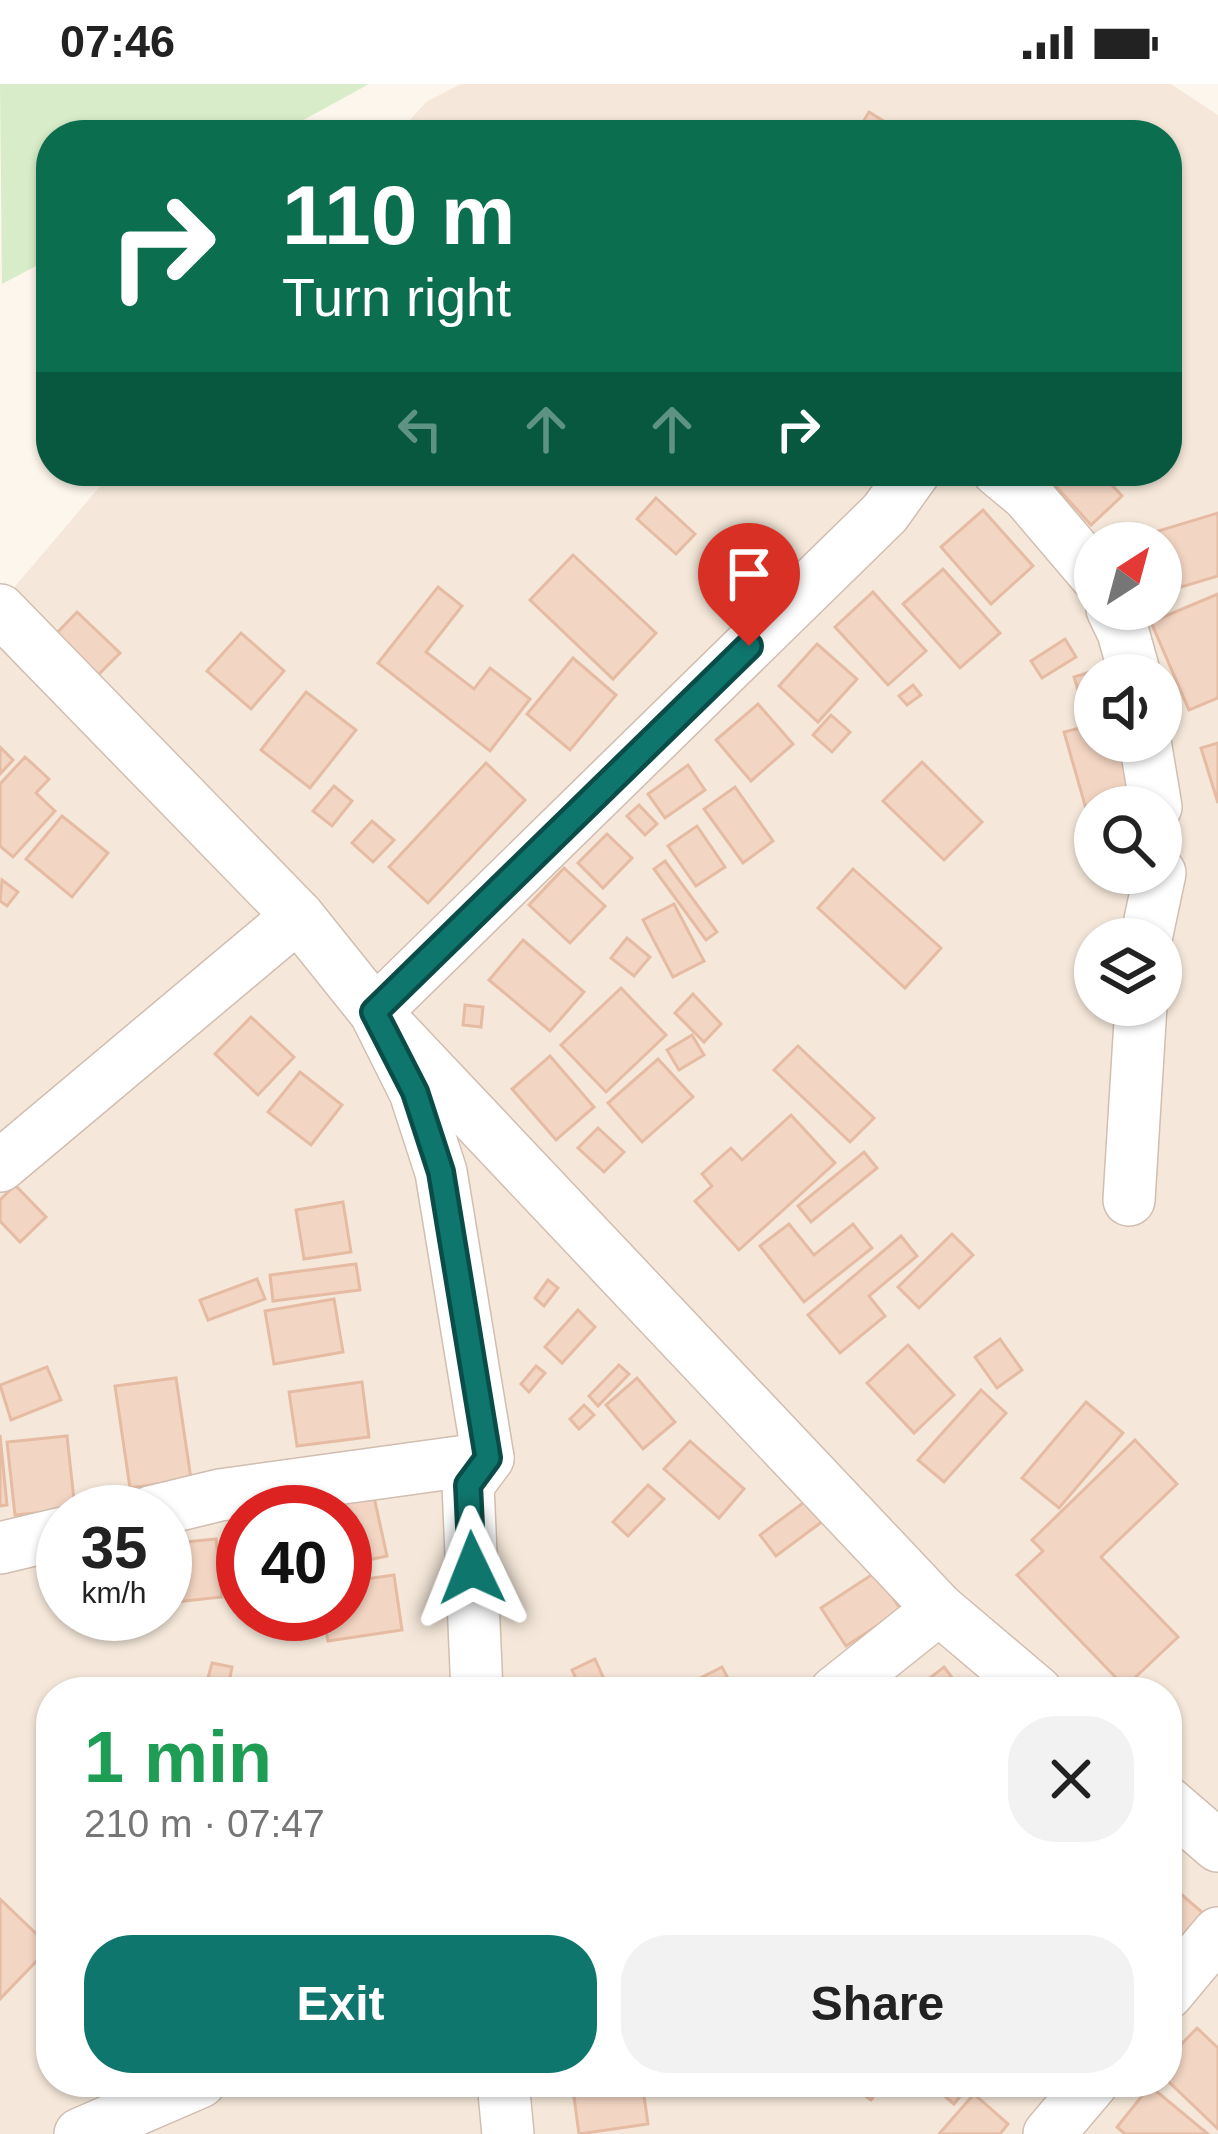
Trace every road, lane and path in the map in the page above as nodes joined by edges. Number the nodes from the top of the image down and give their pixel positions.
1 (904, 486) edge
2 (1015, 486) edge
3 (1074, 550) edge
4 (0, 610) edge
5 (298, 916) junction
6 (374, 1012) junction
7 (1140, 1026) edge
8 (0, 1166) edge
9 (1129, 1200) dead end
10 (488, 1458) junction
11 (192, 1502) edge
12 (36, 1539) edge
13 (0, 1548) edge
14 (939, 1609) junction
15 (476, 1677) edge
16 (855, 1677) edge
17 (1018, 1677) edge
18 (1182, 1815) edge
19 (1218, 1846) edge
20 (1218, 1934) edge
21 (1182, 1976) edge
22 (165, 2097) edge
23 (504, 2097) edge
24 (1080, 2097) edge
25 (80, 2134) edge
26 (508, 2134) edge
27 (1049, 2134) edge

1 - 6 street
2 - 3 street
4 - 5 street
5 - 6 street
5 - 8 street
6 - 10 street
6 - 14 street
7 - 9 street
10 - 11 street
10 - 15 street
12 - 13 street
14 - 16 street
14 - 17 street
18 - 19 street
20 - 21 street
22 - 25 street
23 - 26 street
24 - 27 street

